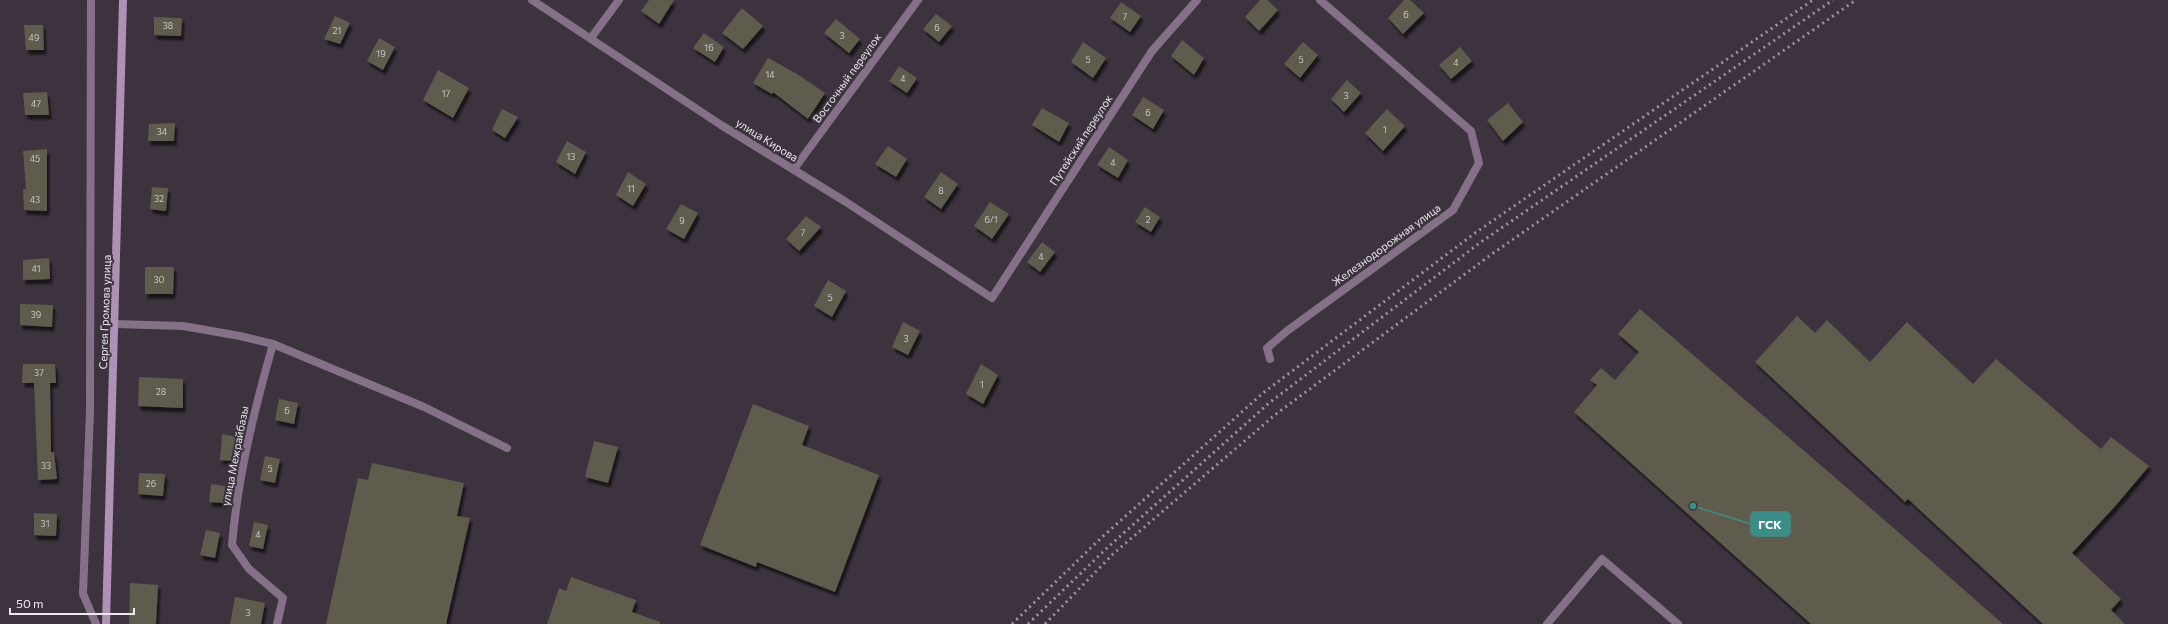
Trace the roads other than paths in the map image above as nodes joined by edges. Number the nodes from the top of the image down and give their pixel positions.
1 (91, 0) edge
2 (123, 0) edge
3 (532, 0) edge
4 (619, 0) edge
5 (918, 0) edge
6 (1197, 0) edge
7 (1320, 0) edge
8 (591, 38) junction
9 (794, 169) junction
10 (992, 298) joint
11 (115, 324) junction
12 (273, 344) junction
13 (1270, 360) dead end
14 (507, 448) dead end
15 (96, 624) edge
16 (106, 624) edge
17 (277, 624) edge
18 (1547, 624) edge
19 (1678, 624) edge

1 - 15 street
2 - 11 street, Сергея Громова улица
3 - 8 street, улица Кирова
4 - 8 street
5 - 9 street, Восточный переулок
6 - 10 street, Путейский переулок
7 - 13 street, Железнодорожная улица
8 - 9 street, улица Кирова
9 - 10 street, улица Кирова
11 - 12 street
11 - 16 street, Сергея Громова улица
12 - 14 street
12 - 17 street, улица Межрайбазы
18 - 19 street

